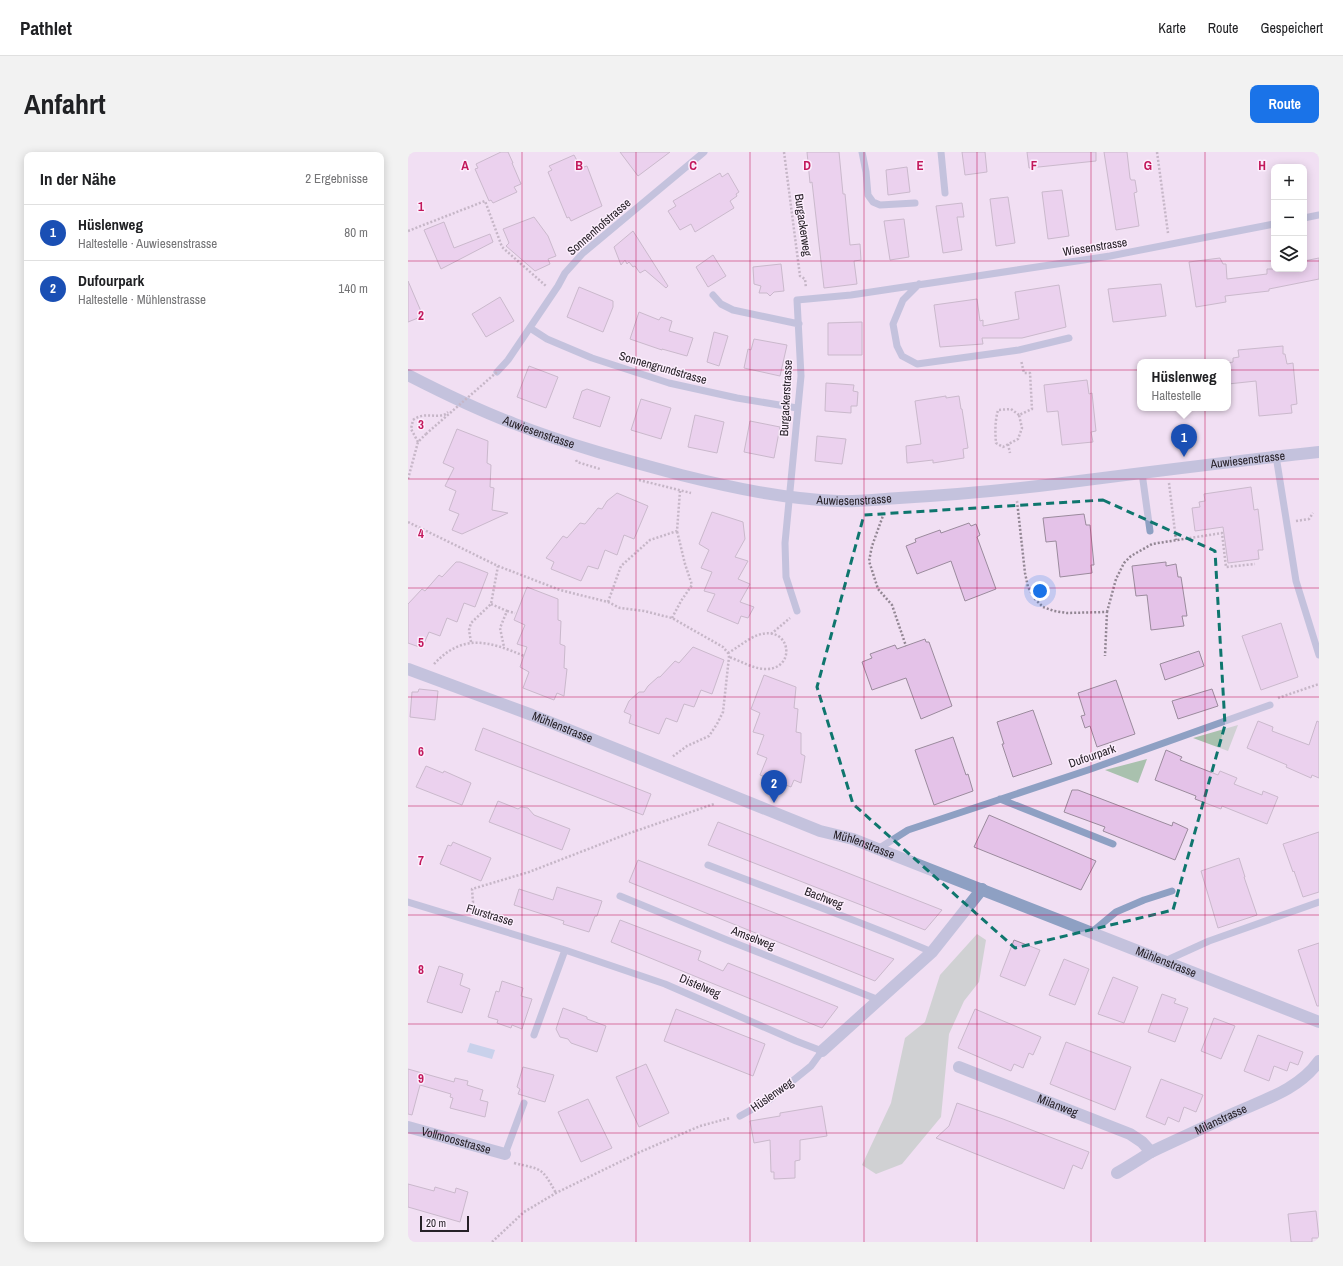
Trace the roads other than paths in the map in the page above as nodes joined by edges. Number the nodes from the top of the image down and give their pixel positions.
1 (704, 152) edge
2 (862, 152) edge
3 (941, 152) edge
4 (945, 193) dead end
5 (915, 203) dead end
6 (1319, 215) edge
7 (1307, 217) edge
8 (1271, 225) edge
9 (919, 284) junction
10 (713, 295) dead end
11 (797, 300) joint
12 (799, 324) junction
13 (530, 328) junction
14 (1069, 338) dead end
15 (496, 372) road end
16 (408, 375) edge
17 (798, 408) junction
18 (1319, 452) edge
19 (1276, 456) junction
20 (1142, 473) junction
21 (790, 497) junction
22 (1150, 531) dead end
23 (797, 611) dead end
24 (1319, 655) edge
25 (408, 669) edge
26 (1270, 705) road end
27 (1000, 799) junction
28 (1113, 844) dead end
29 (878, 849) junction
30 (708, 865) dead end
31 (982, 889) junction
32 (1172, 891) dead end
33 (620, 896) dead end
34 (408, 902) edge
35 (1319, 902) edge
36 (1092, 932) junction
37 (565, 950) junction
38 (932, 952) junction
39 (1165, 961) junction
40 (879, 1000) junction
41 (1319, 1022) edge
42 (534, 1035) dead end
43 (822, 1051) junction
44 (1319, 1061) edge
45 (959, 1067) dead end
46 (524, 1103) dead end
47 (740, 1116) road end
48 (408, 1126) edge
49 (1152, 1152) junction
50 (505, 1154) joint
51 (1117, 1173) dead end

1 - 13 lane, Sonnenhofstrasse
2 - 5 lane
3 - 4 lane
6 - 7 lane
8 - 9 lane, Wiesenstrasse
9 - 11 lane, Wiesenstrasse
9 - 14 lane
10 - 12 lane
11 - 12 lane, Burgackerstrasse
12 - 17 lane, Burgackerstrasse
13 - 15 lane, Sonnenhofstrasse
13 - 17 lane, Sonnengrundstrasse
16 - 21 street, Auwiesenstrasse
17 - 21 lane, Burgackerstrasse
18 - 19 street, Auwiesenstrasse
19 - 20 street, Auwiesenstrasse
19 - 24 lane
20 - 21 street, Auwiesenstrasse
20 - 22 lane
21 - 23 lane, Burgackerstrasse
25 - 29 street, Mühlenstrasse
26 - 27 lane, Dufourpark
27 - 28 lane
27 - 29 lane, Dufourpark
29 - 31 street, Mühlenstrasse
30 - 38 lane, Bachweg
31 - 36 street, Mühlenstrasse
31 - 38 street, Hüslenweg
32 - 36 lane
33 - 40 lane, Amselweg
34 - 37 lane, Flurstrasse
35 - 39 lane
36 - 39 street, Mühlenstrasse
37 - 42 lane
37 - 43 lane, Distelweg
38 - 40 street, Hüslenweg
39 - 41 street, Mühlenstrasse
40 - 43 street, Hüslenweg
43 - 47 lane, Hüslenweg
44 - 49 street, Milanstrasse
45 - 49 street, Milanweg
46 - 50 lane
48 - 50 street, Vollmoosstrasse
49 - 51 street, Milanstrasse

